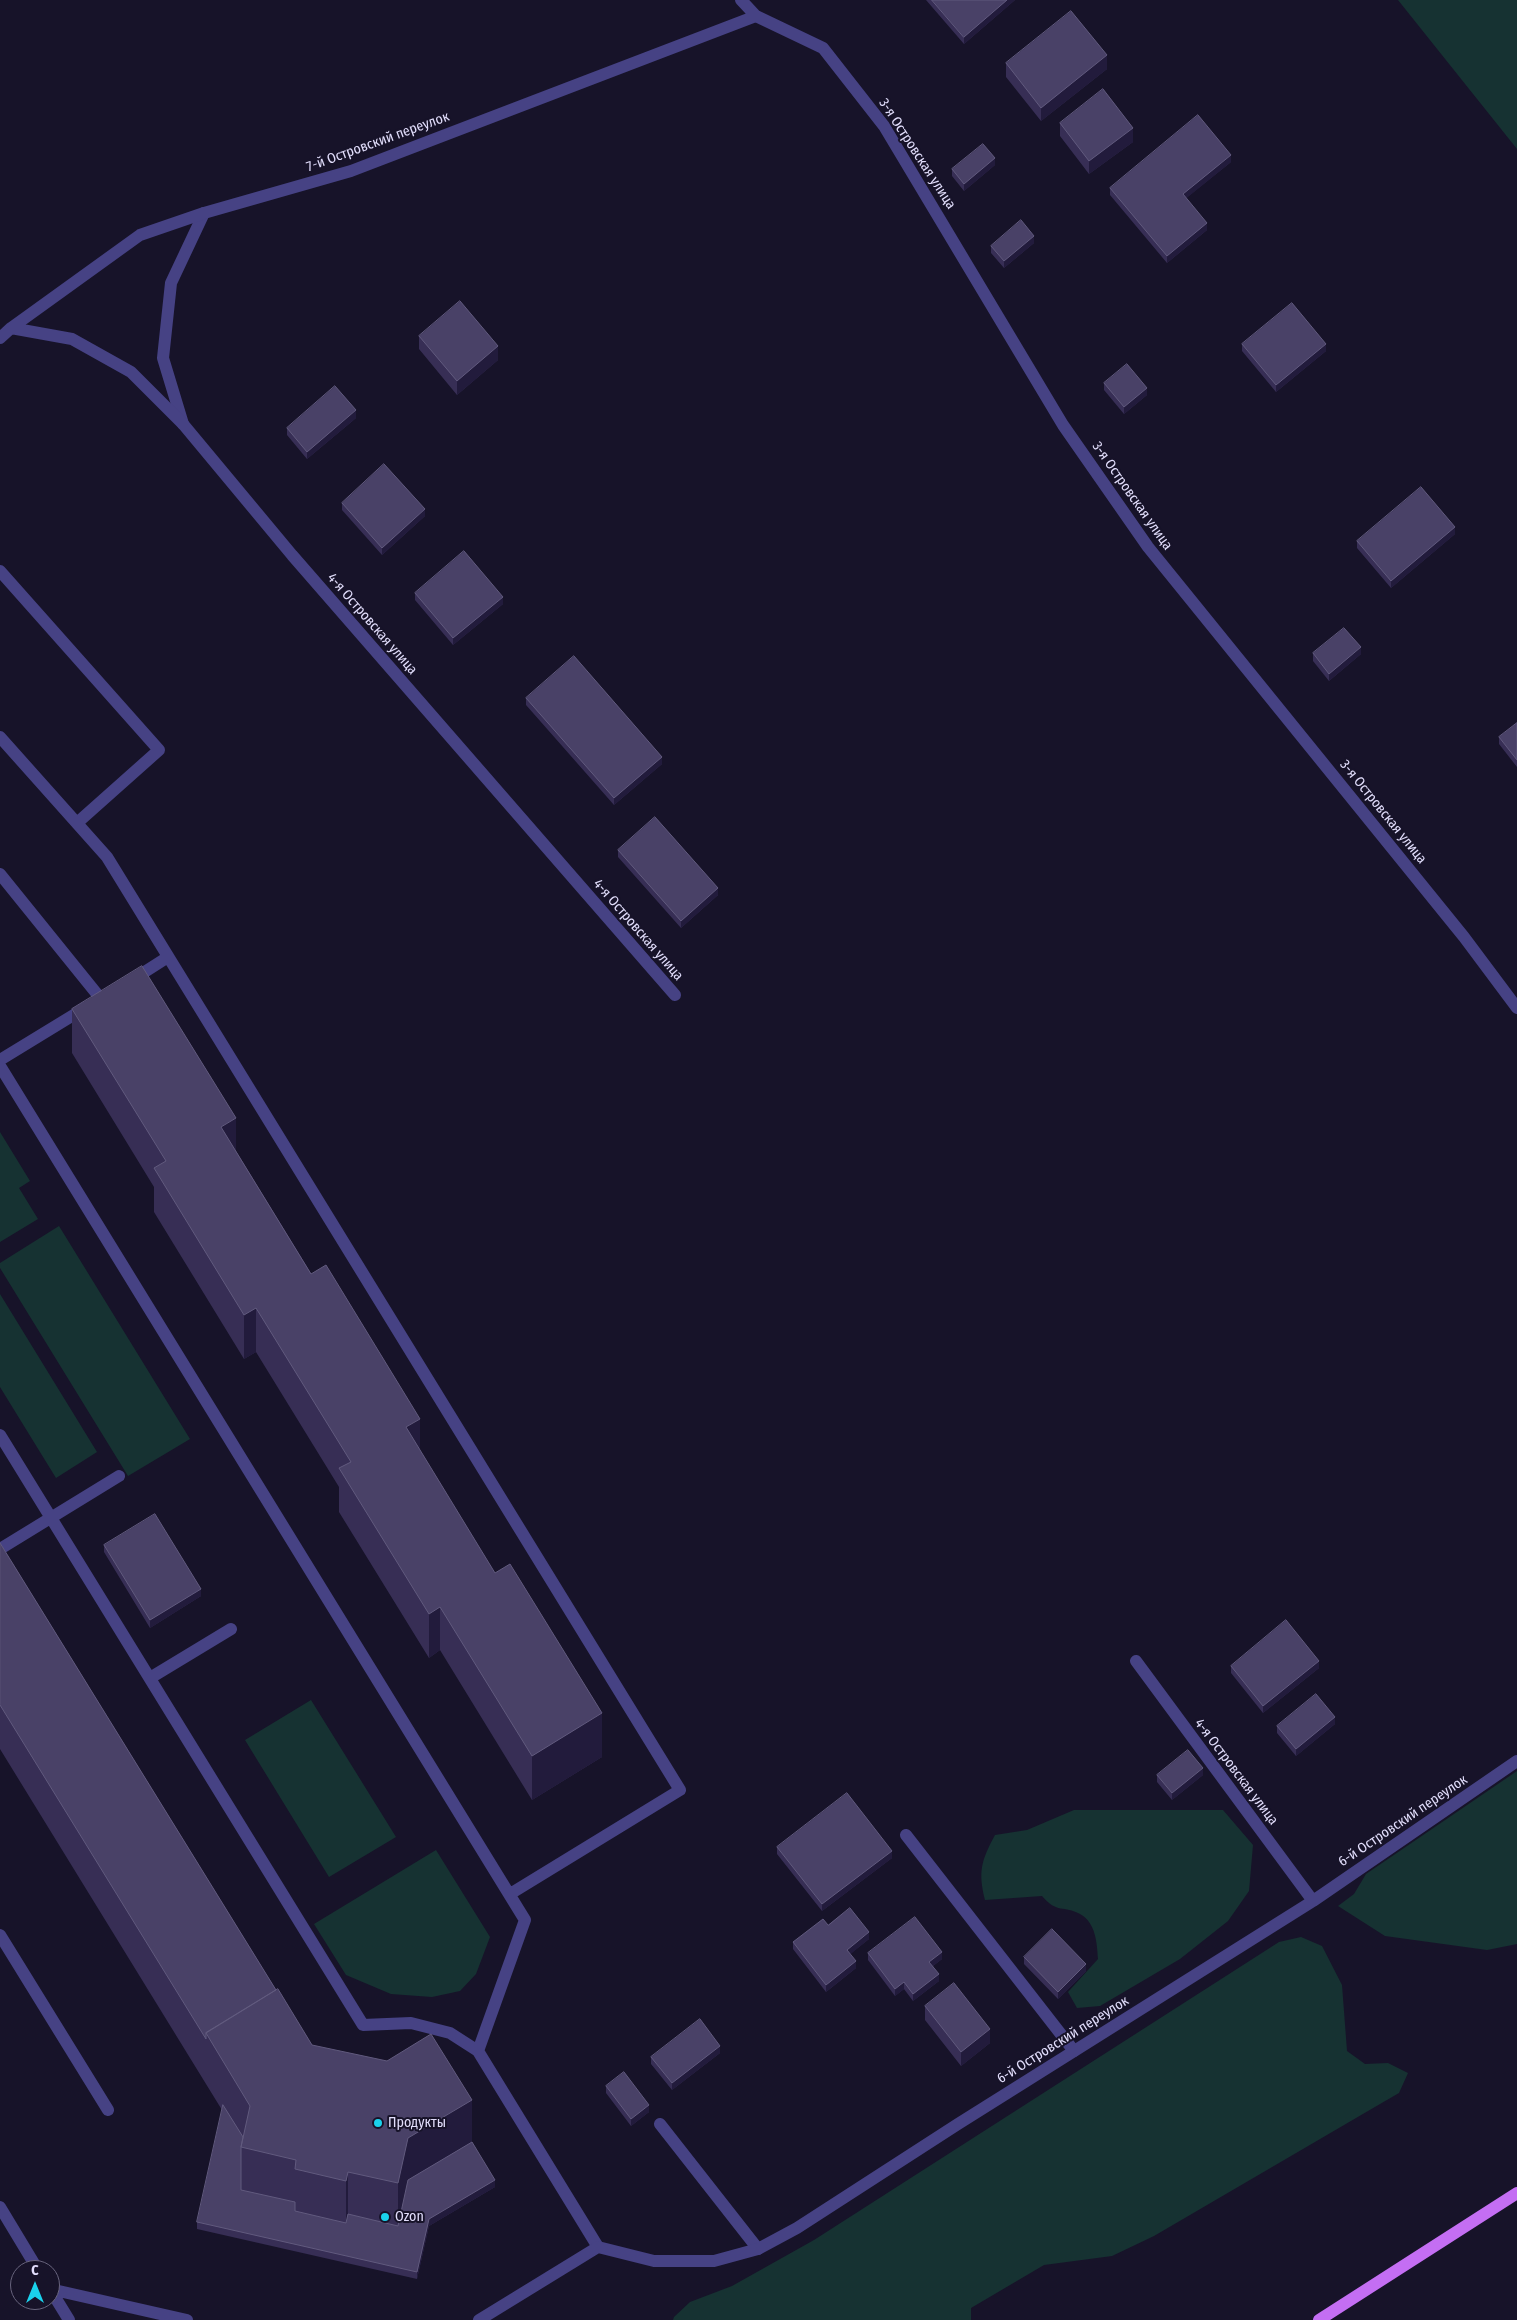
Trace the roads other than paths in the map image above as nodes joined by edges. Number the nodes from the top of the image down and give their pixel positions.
1 (742, 0) edge
2 (756, 16) junction
3 (204, 213) junction
4 (11, 328) junction
5 (0, 338) edge
6 (183, 424) junction
7 (0, 571) edge
8 (0, 737) edge
9 (76, 823) junction
10 (0, 874) edge
11 (168, 957) junction
12 (110, 994) junction
13 (675, 995) dead end
14 (1517, 1008) edge
15 (0, 1060) edge
16 (0, 1066) edge
17 (0, 1435) edge
18 (119, 1476) dead end
19 (51, 1518) junction
20 (0, 1549) edge
21 (231, 1629) dead end
22 (1136, 1661) dead end
23 (150, 1678) junction
24 (1517, 1762) edge
25 (906, 1836) dead end
26 (510, 1894) junction
27 (1313, 1901) junction
28 (0, 1934) edge
29 (478, 2051) junction
30 (1074, 2051) junction
31 (108, 2110) dead end
32 (660, 2124) dead end
33 (1517, 2193) edge
34 (0, 2208) edge
35 (598, 2247) junction
36 (758, 2249) junction
37 (32, 2260) edge
38 (60, 2291) edge
39 (60, 2305) edge
40 (69, 2320) edge
41 (187, 2320) edge
42 (479, 2320) edge
43 (1319, 2320) edge

1 - 2 street, 3-я Островская улица
2 - 3 street, 7-й Островский переулок
2 - 14 street, 3-я Островская улица
3 - 4 street, 7-й Островский переулок
3 - 6 street
4 - 5 street, 7-й Островский переулок
4 - 6 street, 4-я Островская улица
6 - 13 street, 4-я Островская улица
7 - 9 street
8 - 9 street
9 - 11 street
10 - 12 street
11 - 12 street
11 - 26 street
12 - 15 street
16 - 26 street
17 - 19 street
18 - 19 street
19 - 20 street
19 - 23 street
21 - 23 street
22 - 27 street, 4-я Островская улица
23 - 29 street
24 - 27 street, 6-й Островский переулок
25 - 30 street
26 - 29 street
27 - 30 street, 6-й Островский переулок
28 - 31 street
29 - 35 street
30 - 36 street, 6-й Островский переулок
32 - 36 street
33 - 43 main road
34 - 37 street
35 - 36 street, 6-й Островский переулок
35 - 42 street
38 - 41 street
39 - 40 street

